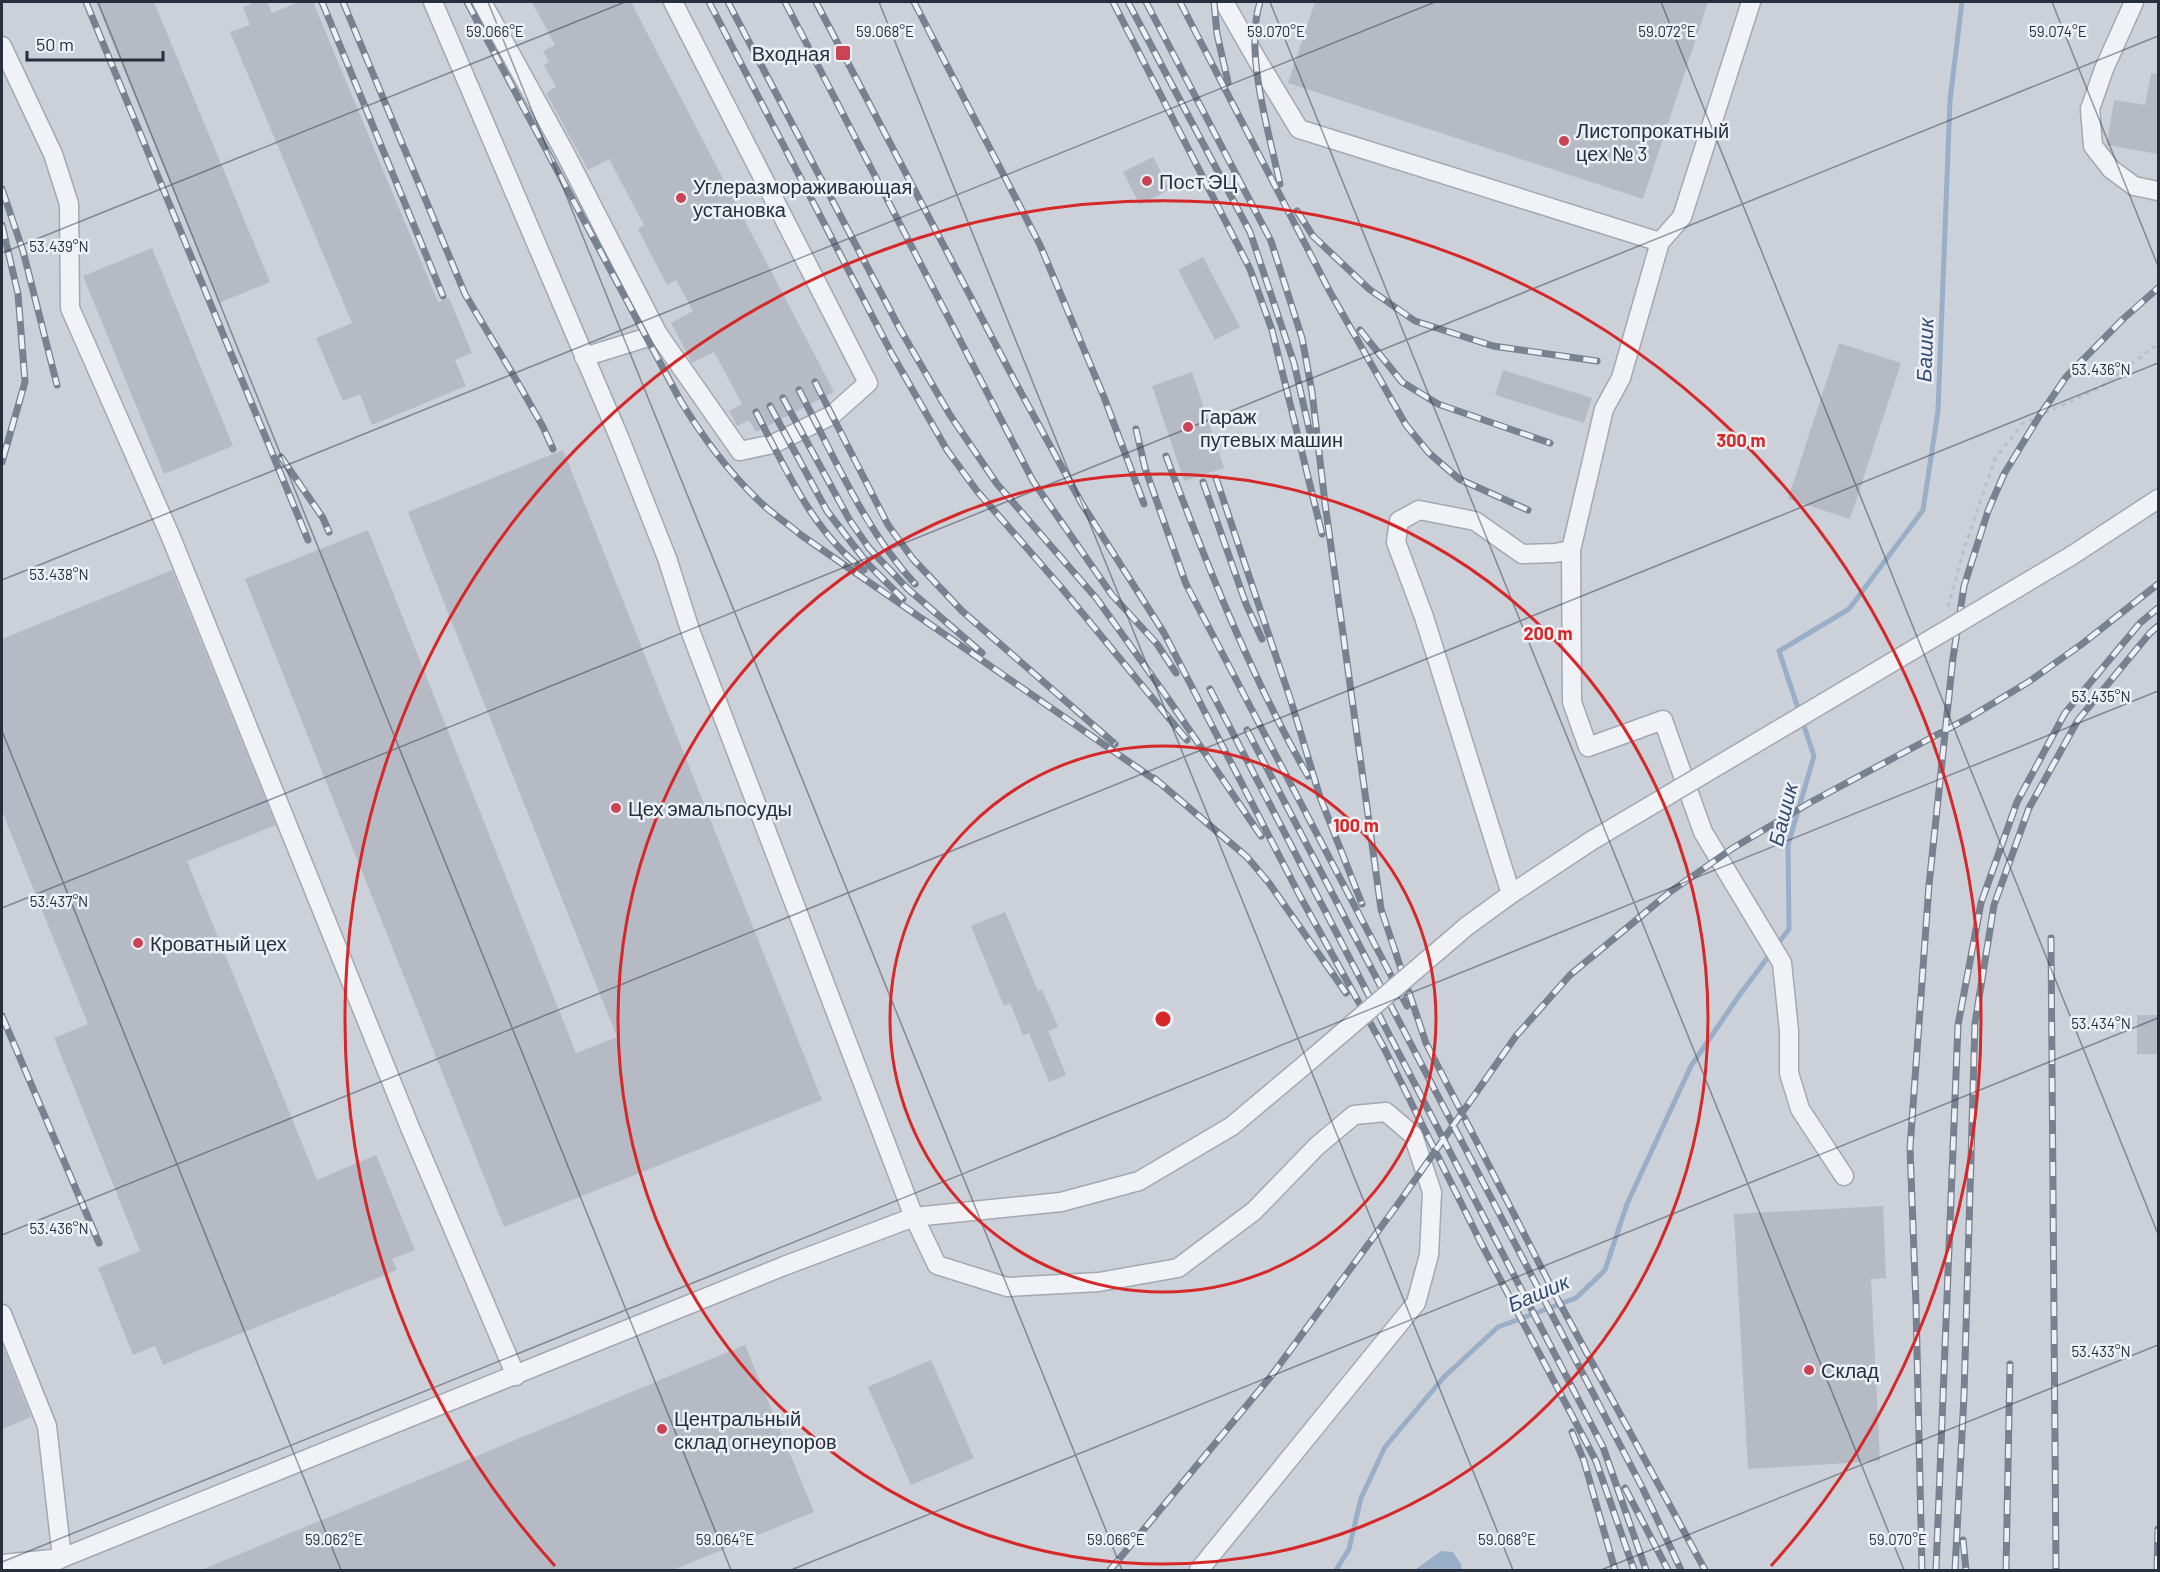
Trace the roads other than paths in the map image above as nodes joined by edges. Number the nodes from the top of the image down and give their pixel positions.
1 (433, 2) edge
2 (482, 2) edge
3 (673, 2) edge
4 (1224, 2) edge
5 (1751, 2) edge
6 (2134, 2) edge
7 (2, 46) edge
8 (2158, 191) edge
9 (1660, 242) junction
10 (658, 334) junction
11 (584, 357) junction
12 (2158, 498) edge
13 (1571, 550) junction
14 (1510, 894) junction
15 (1844, 1176) dead end
16 (914, 1217) junction
17 (2, 1314) edge
18 (516, 1376) junction
19 (62, 1558) junction
20 (2, 1564) edge
21 (33, 1570) edge
22 (1199, 1570) edge

1 - 11 lane
2 - 10 lane
3 - 10 lane
4 - 9 lane
5 - 9 lane
6 - 8 lane
7 - 18 lane
9 - 13 lane
10 - 11 lane
11 - 16 lane
12 - 14 lane, bridge
13 - 14 lane
13 - 15 lane
14 - 16 lane, bridge
16 - 18 lane
16 - 22 lane
17 - 19 lane
18 - 19 lane
19 - 20 lane
19 - 21 lane

